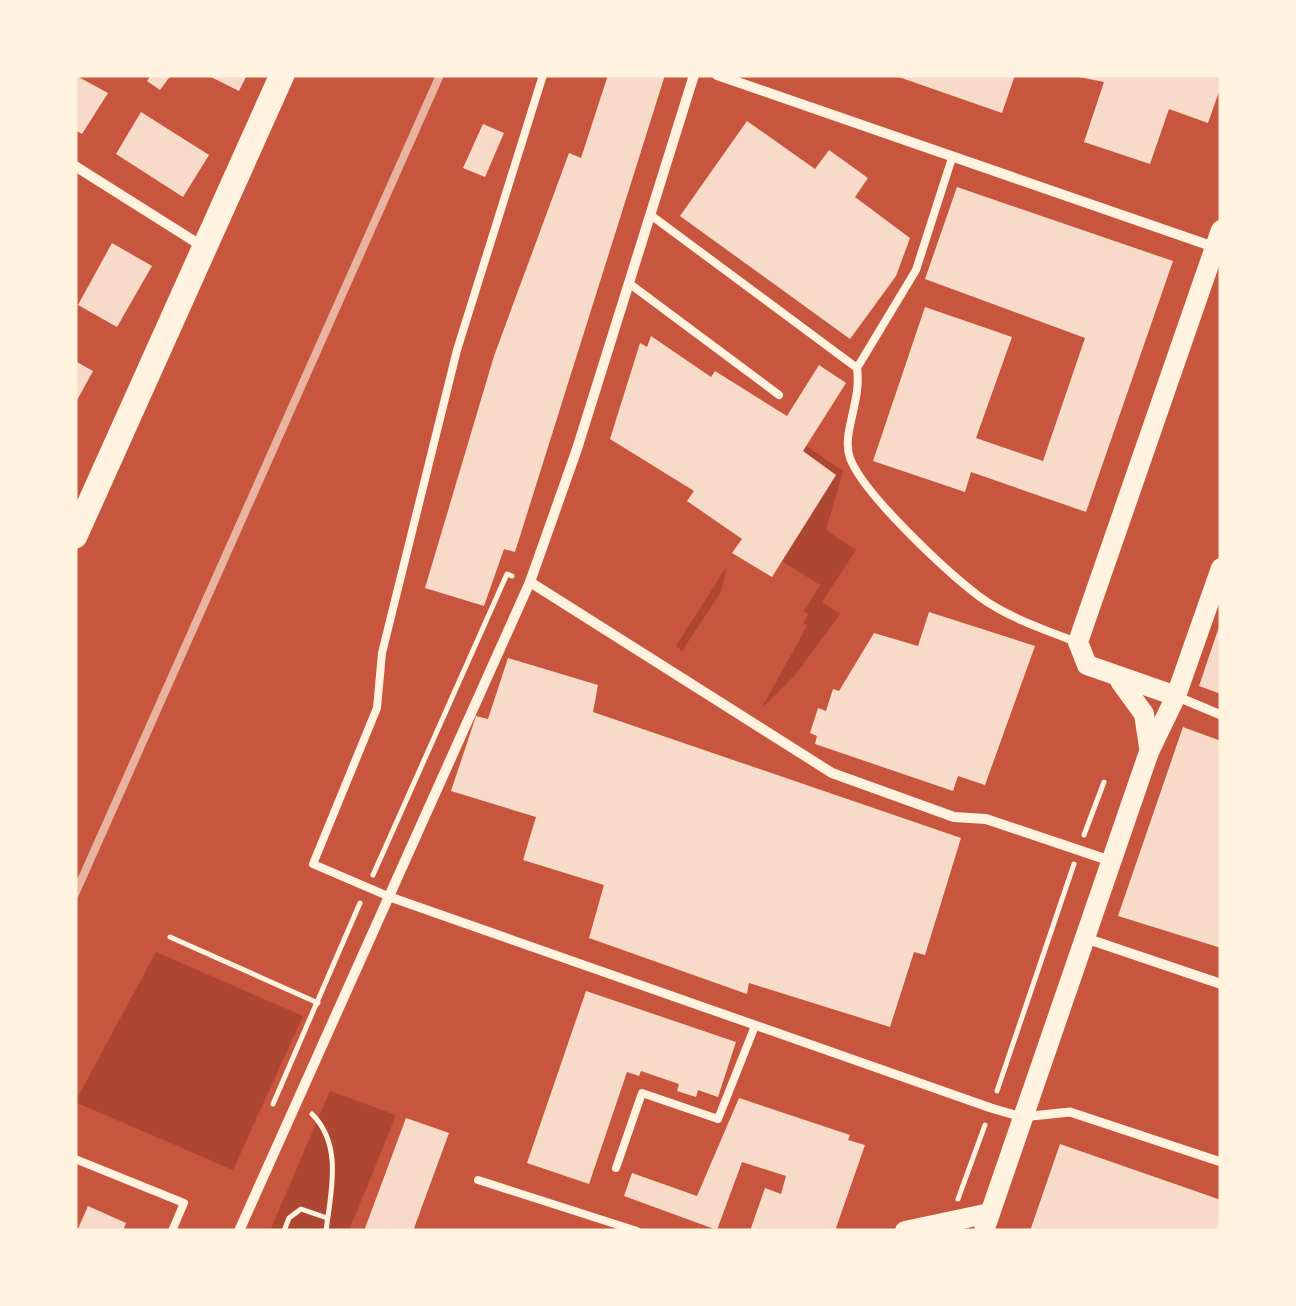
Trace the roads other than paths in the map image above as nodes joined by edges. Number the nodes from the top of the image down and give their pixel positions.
1 (282, 75) edge
2 (543, 75) edge
3 (694, 75) edge
4 (717, 75) edge
5 (952, 158) junction
6 (75, 166) edge
7 (652, 216) junction
8 (1219, 242) edge
9 (205, 248) junction
10 (630, 284) junction
11 (858, 368) junction
12 (779, 395) dead end
13 (77, 524) edge
14 (1221, 568) edge
15 (530, 582) junction
16 (1078, 642) junction
17 (1114, 676) junction
18 (1176, 696) junction
19 (1221, 714) edge
20 (1149, 752) junction
21 (1111, 861) junction
22 (390, 897) junction
23 (1084, 938) junction
24 (1221, 984) edge
25 (755, 1026) junction
26 (1022, 1117) junction
27 (75, 1159) edge
28 (1221, 1162) edge
29 (616, 1168) dead end
30 (478, 1180) dead end
31 (987, 1222) edge
32 (176, 1230) edge
33 (239, 1231) edge
34 (637, 1231) edge
35 (905, 1231) edge

1 - 9 main road
2 - 22 lane
3 - 7 street
4 - 5 street
5 - 8 street
5 - 11 lane
6 - 9 street
7 - 10 street
7 - 11 lane
8 - 16 main road
9 - 13 main road
10 - 12 lane
10 - 15 street
11 - 16 lane
14 - 18 main road
15 - 21 street
15 - 22 street
16 - 17 main road
17 - 18 main road
17 - 20 main road
18 - 19 street
18 - 20 main road
20 - 21 main road
21 - 23 main road
22 - 25 street
22 - 33 street
23 - 24 street
23 - 26 main road
25 - 26 street
25 - 29 lane
26 - 28 street
26 - 31 main road
27 - 32 lane
30 - 34 lane
31 - 35 main road

